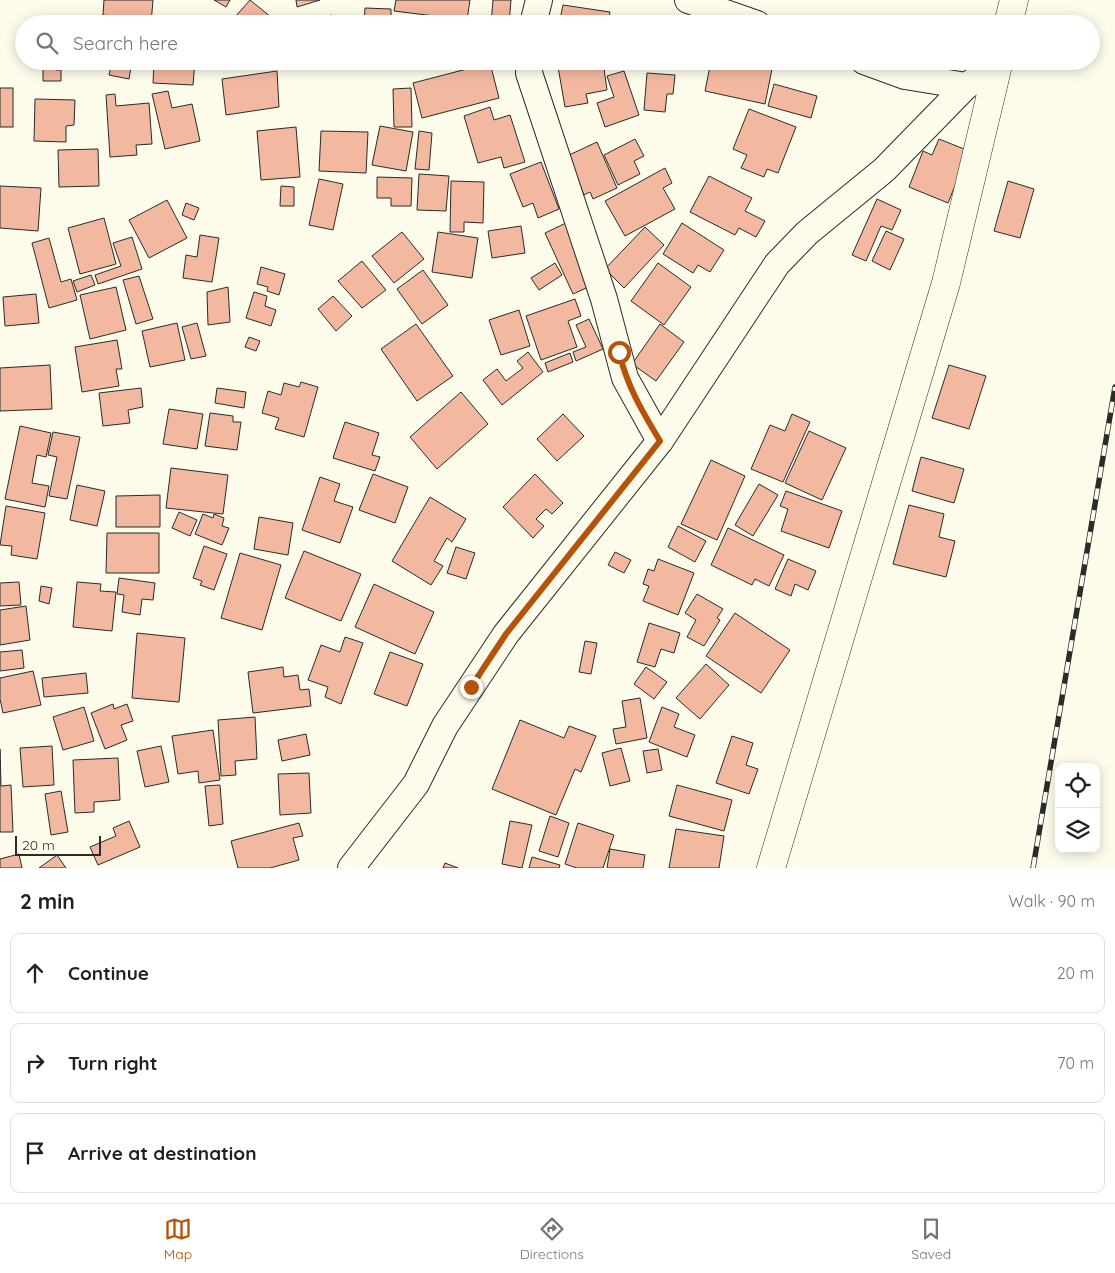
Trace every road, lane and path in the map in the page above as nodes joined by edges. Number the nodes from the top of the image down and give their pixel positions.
1 (539, 0) edge
2 (688, 0) edge
3 (1014, 0) edge
4 (535, 15) edge
5 (731, 15) edge
6 (1010, 15) edge
7 (529, 70) edge
8 (889, 70) edge
9 (989, 70) edge
10 (997, 70) edge
11 (966, 86) junction
12 (660, 441) junction
13 (351, 868) edge
14 (771, 868) edge

1 - 4 street
2 - 5 street
3 - 6 street
7 - 12 street
8 - 11 street
9 - 11 street
10 - 14 street
11 - 12 street
12 - 13 street

